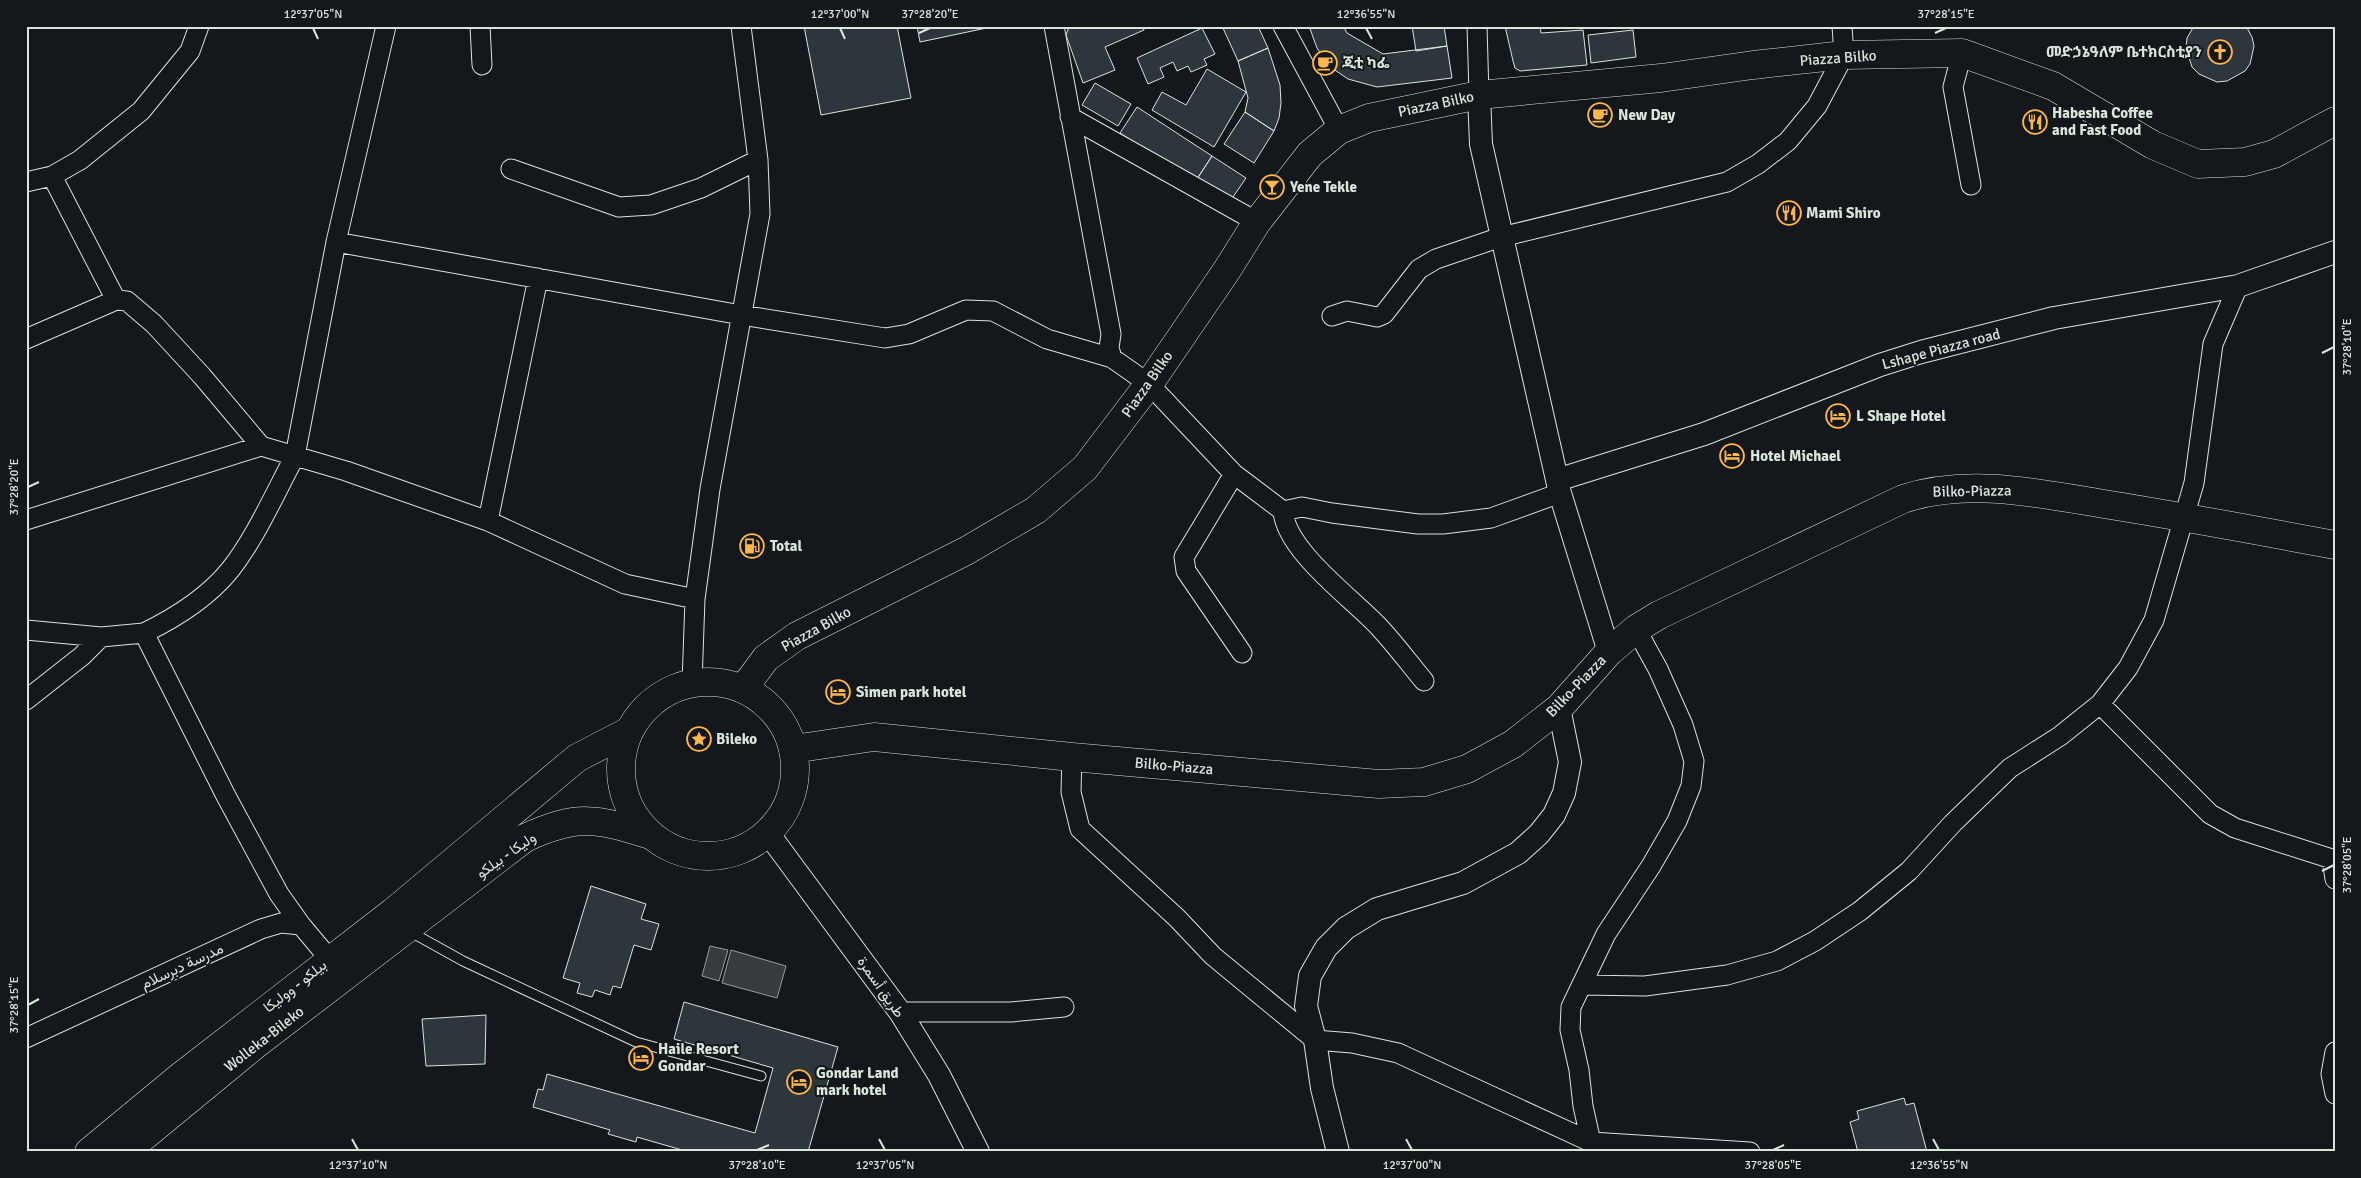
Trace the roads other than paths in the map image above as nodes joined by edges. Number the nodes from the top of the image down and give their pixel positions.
1 (199, 26) edge
2 (386, 26) edge
3 (480, 26) edge
4 (742, 26) edge
5 (1054, 26) edge
6 (1283, 26) edge
7 (1477, 26) edge
8 (1842, 26) edge
9 (1962, 53) junction
10 (1844, 56) junction
11 (482, 64) dead end
12 (1479, 95) junction
13 (1070, 117) junction
14 (2335, 121) edge
15 (1339, 130) junction
16 (758, 160) junction
17 (512, 169) dead end
18 (52, 176) junction
19 (26, 182) edge
20 (1971, 184) dead end
21 (1257, 222) junction
22 (1502, 237) junction
23 (336, 242) junction
24 (2335, 252) edge
25 (538, 278) junction
26 (2238, 286) junction
27 (116, 300) junction
28 (741, 315) junction
29 (1332, 316) dead end
30 (26, 340) edge
31 (1112, 358) junction
32 (1149, 384) junction
33 (261, 446) junction
34 (295, 456) junction
35 (1234, 474) junction
36 (1558, 487) junction
37 (1283, 511) junction
38 (2186, 517) junction
39 (26, 520) edge
40 (488, 521) junction
41 (2335, 545) edge
42 (695, 599) junction
43 (1636, 629) junction
44 (26, 630) edge
45 (144, 633) junction
46 (101, 637) junction
47 (1609, 652) junction
48 (1242, 653) dead end
49 (1424, 681) dead end
50 (692, 683) junction
51 (742, 689) junction
52 (26, 700) edge
53 (2100, 704) junction
54 (1559, 708) junction
55 (629, 731) junction
56 (793, 749) junction
57 (1072, 757) junction
58 (768, 833) junction
59 (650, 834) junction
60 (2333, 860) edge
61 (2335, 879) edge
62 (400, 921) junction
63 (300, 925) junction
64 (337, 968) junction
65 (1582, 985) junction
66 (1064, 1007) dead end
67 (900, 1012) junction
68 (26, 1038) edge
69 (1315, 1040) junction
70 (2335, 1052) edge
71 (761, 1076) dead end
72 (2335, 1094) edge
73 (1591, 1147) edge
74 (1658, 1149) edge
75 (88, 1152) edge
76 (125, 1152) edge
77 (978, 1152) edge
78 (1338, 1152) edge
79 (1750, 1152) edge

1 - 18 street
2 - 23 street
3 - 11 street
4 - 16 street
5 - 13 street
6 - 15 street
7 - 12 street
8 - 10 street
9 - 10 main road, Piazza Bilko
9 - 14 main road, Piazza Bilko
9 - 20 street
10 - 12 main road, Piazza Bilko
10 - 22 street
12 - 15 main road, Piazza Bilko
12 - 22 street
13 - 21 street
13 - 31 street
15 - 21 main road, Piazza Bilko
16 - 17 street
16 - 28 street
18 - 19 street
18 - 27 street
21 - 32 main road, Piazza Bilko
22 - 29 street
22 - 36 street
23 - 25 street
23 - 34 street
24 - 26 street, Lshape Piazza road
25 - 28 street
25 - 40 street
26 - 36 street, Lshape Piazza road
26 - 38 street
27 - 30 street
27 - 33 street
28 - 31 street
28 - 42 street
31 - 32 street
32 - 35 street
32 - 51 main road, Piazza Bilko
33 - 34 street
33 - 39 street
34 - 40 street
34 - 45 street
35 - 37 street
35 - 48 street
36 - 37 street
36 - 47 street
37 - 49 street
38 - 41 main road, Bilko-Piazza
38 - 43 main road, Bilko-Piazza
38 - 53 street
40 - 42 street
42 - 50 street
43 - 47 main road, Bilko-Piazza
43 - 65 street
44 - 46 street
45 - 46 street
45 - 63 street
46 - 52 street
47 - 54 main road, Bilko-Piazza
50 - 51 main road
50 - 55 main road
51 - 56 main road
53 - 60 street
53 - 65 street
54 - 57 main road, Bilko-Piazza
54 - 69 street
55 - 59 main road
55 - 62 main road, بيلكو - ووليكا
56 - 57 main road, Bilko-Piazza
56 - 58 main road
57 - 69 street
58 - 59 main road
58 - 67 street, طريق أسمرة
59 - 62 main road, وليكا - بيلكو
60 - 61 street
62 - 64 main road, بيلكو - ووليكا
62 - 71 lane
63 - 64 street
63 - 68 street, مدرسة دبرسلام
64 - 75 main road, بيلكو - ووليكا
64 - 76 main road, Wolleka-Bileko
65 - 73 street
66 - 67 street
67 - 77 street, طريق أسمرة
69 - 73 street
69 - 78 street
70 - 72 street
73 - 74 street
74 - 79 street

